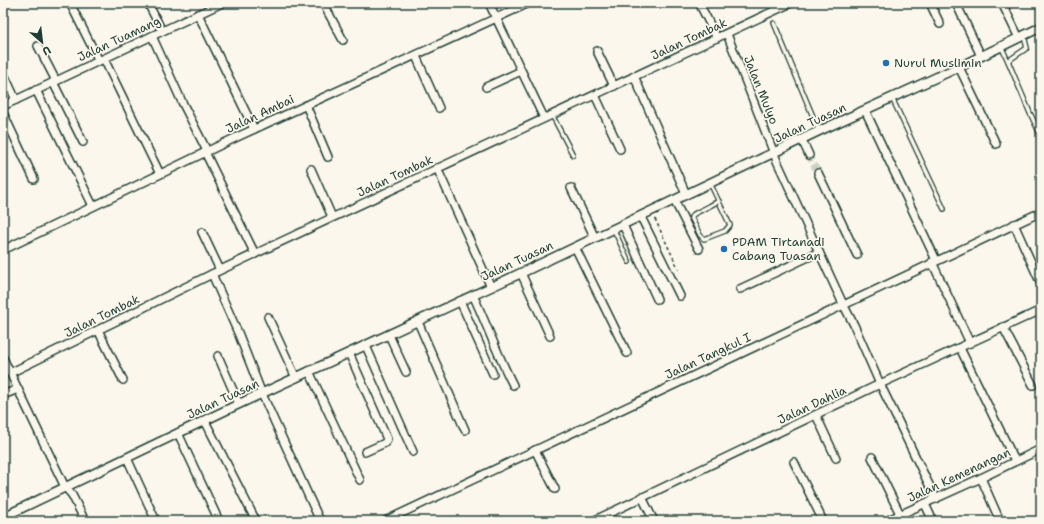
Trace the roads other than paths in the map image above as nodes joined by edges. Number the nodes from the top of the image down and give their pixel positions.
1 (70, 3) edge
2 (148, 3) edge
3 (222, 3) edge
4 (323, 3) edge
5 (489, 3) edge
6 (529, 3) edge
7 (699, 3) edge
8 (791, 3) edge
9 (930, 3) edge
10 (956, 3) edge
11 (1002, 3) edge
12 (782, 5) edge
13 (198, 14) junction
14 (497, 19) junction
15 (774, 23) dead end
16 (940, 24) dead end
17 (1041, 27) edge
18 (162, 31) junction
19 (726, 34) junction
20 (152, 36) junction
21 (1021, 37) junction
22 (717, 38) junction
23 (343, 40) dead end
24 (38, 46) dead end
25 (1002, 46) junction
26 (597, 51) dead end
27 (416, 56) junction
28 (981, 56) junction
29 (102, 60) junction
30 (1008, 61) junction
31 (959, 67) junction
32 (521, 71) junction
33 (3, 72) edge
34 (634, 76) junction
35 (55, 82) junction
36 (614, 86) junction
37 (486, 87) dead end
38 (36, 90) junction
39 (595, 95) junction
40 (892, 98) junction
41 (16, 100) junction
42 (306, 105) junction
43 (3, 106) edge
44 (439, 108) dead end
45 (865, 110) junction
46 (3, 113) edge
47 (552, 115) junction
48 (544, 118) junction
49 (254, 129) junction
50 (819, 131) junction
51 (1041, 136) edge
52 (802, 140) junction
53 (83, 142) dead end
54 (996, 144) dead end
55 (620, 150) dead end
56 (206, 152) junction
57 (774, 154) junction
58 (573, 155) dead end
59 (809, 155) tunnel mouth
60 (328, 157) dead end
61 (437, 168) junction
62 (311, 169) dead end
63 (818, 173) tunnel mouth
64 (160, 174) junction
65 (34, 179) dead end
66 (710, 183) junction
67 (571, 188) dead end
68 (686, 194) junction
69 (674, 200) junction
70 (719, 201) junction
71 (93, 206) junction
72 (944, 209) dead end
73 (1041, 212) edge
74 (332, 217) junction
75 (641, 217) junction
76 (1014, 224) junction
77 (623, 225) junction
78 (614, 230) junction
79 (202, 232) dead end
80 (595, 238) junction
81 (575, 247) junction
82 (699, 249) dead end
83 (3, 250) edge
84 (819, 252) junction
85 (255, 254) junction
86 (857, 255) dead end
87 (934, 261) junction
88 (629, 262) dead end
89 (220, 270) junction
90 (521, 273) junction
91 (212, 274) junction
92 (1041, 284) edge
93 (491, 287) junction
94 (740, 289) dead end
95 (473, 295) junction
96 (680, 296) dead end
97 (657, 299) dead end
98 (460, 301) junction
99 (843, 304) junction
100 (1041, 310) edge
101 (268, 317) dead end
102 (418, 322) junction
103 (1003, 327) junction
104 (98, 330) junction
105 (389, 335) junction
106 (550, 336) dead end
107 (970, 343) junction
108 (366, 346) junction
109 (960, 348) junction
110 (349, 353) junction
111 (627, 353) dead end
112 (218, 356) dead end
113 (3, 358) edge
114 (309, 372) junction
115 (406, 372) dead end
116 (10, 373) junction
117 (493, 374) dead end
118 (296, 378) junction
119 (124, 380) dead end
120 (880, 384) junction
121 (513, 385) dead end
122 (1033, 385) dead end
123 (18, 389) junction
124 (262, 394) junction
125 (3, 395) edge
126 (240, 404) junction
127 (816, 415) junction
128 (205, 421) junction
129 (465, 430) dead end
130 (178, 433) junction
131 (1041, 449) edge
132 (535, 450) junction
133 (365, 452) dead end
134 (413, 452) dead end
135 (872, 457) dead end
136 (127, 458) junction
137 (836, 458) dead end
138 (1015, 461) junction
139 (794, 462) dead end
140 (981, 478) junction
141 (360, 480) dead end
142 (65, 487) junction
143 (555, 489) dead end
144 (642, 497) junction
145 (936, 499) junction
146 (925, 504) junction
147 (900, 514) junction
148 (3, 517) edge
149 (85, 521) edge
150 (156, 521) edge
151 (219, 521) edge
152 (256, 521) edge
153 (320, 521) edge
154 (385, 521) edge
155 (593, 521) edge
156 (654, 521) edge
157 (823, 521) edge
158 (886, 521) edge
159 (933, 521) edge
160 (1000, 521) edge

1 - 29 street
2 - 18 street
3 - 13 street, Jalan Tuamang
4 - 23 street
5 - 14 street
6 - 14 street, Jalan Ambai
7 - 22 street
8 - 12 street, Jalan Tombak
9 - 16 street
10 - 28 street
11 - 21 street
12 - 19 street, Jalan Tombak
13 - 18 street, Jalan Tuamang
13 - 49 street
14 - 27 street, Jalan Ambai
14 - 32 street
15 - 50 lane
17 - 21 street, Jalan Tuasan
18 - 20 street, Jalan Tuamang
19 - 22 street, Jalan Tombak
19 - 57 street, Jalan Mulyo
20 - 29 street, Jalan Tuamang
20 - 56 street
21 - 25 street, Jalan Tuasan
21 - 30 lane
22 - 34 street, Jalan Tombak
24 - 35 street
25 - 28 street, Jalan Tuasan
25 - 30 lane
26 - 36 street
27 - 42 street, Jalan Ambai
27 - 44 street
28 - 31 street, Jalan Tuasan
29 - 35 street, Jalan Tuamang
29 - 64 street
30 - 51 lane
31 - 40 street, Jalan Tuasan
31 - 54 street
32 - 37 street
32 - 48 street
33 - 41 street
34 - 36 street, Jalan Tombak
34 - 68 street
35 - 38 street, Jalan Tuamang
35 - 53 street
36 - 39 street, Jalan Tombak
38 - 41 street, Jalan Tuamang
38 - 71 street
39 - 47 street, Jalan Tombak
39 - 55 street
40 - 45 street, Jalan Tuasan
40 - 72 lane
41 - 43 street, Jalan Tuamang
42 - 49 street, Jalan Ambai
42 - 60 street
45 - 50 street, Jalan Tuasan
45 - 87 street
46 - 65 street
47 - 48 street, Jalan Tombak
47 - 58 lane
48 - 61 street, Jalan Tombak
49 - 56 street, Jalan Ambai
50 - 52 street, Jalan Tuasan
52 - 57 street, Jalan Tuasan
52 - 59 street
56 - 64 street, Jalan Ambai
56 - 85 street
57 - 66 street, Jalan Tuasan
57 - 84 street, Jalan Mulyo
61 - 74 street, Jalan Tombak
61 - 93 street
62 - 74 street
63 - 86 street
64 - 71 street, Jalan Ambai
66 - 68 street, Jalan Tuasan
66 - 70 lane
67 - 80 street
68 - 69 street, Jalan Tuasan
69 - 75 street, Jalan Tuasan
69 - 82 street
70 - 70 lane
71 - 83 street, Jalan Ambai
73 - 76 street, Jalan Tangkul I
74 - 85 street, Jalan Tombak
75 - 77 street, Jalan Tuasan
75 - 96 street
76 - 87 street, Jalan Tangkul I
76 - 92 street
77 - 78 street, Jalan Tuasan
77 - 97 street
78 - 80 street, Jalan Tuasan
78 - 88 lane
79 - 89 street
80 - 81 street, Jalan Tuasan
81 - 90 street, Jalan Tuasan
81 - 111 street
84 - 94 street
84 - 99 street, Jalan Mulyo
85 - 89 street, Jalan Tombak
87 - 99 street, Jalan Tangkul I
87 - 107 street
89 - 91 street, Jalan Tombak
90 - 93 street, Jalan Tuasan
90 - 106 street
91 - 104 street, Jalan Tombak
91 - 124 street
93 - 95 street, Jalan Tuasan
95 - 98 street, Jalan Tuasan
95 - 121 street
98 - 102 street, Jalan Tuasan
98 - 117 street
99 - 120 street, Jalan Mulyo
99 - 132 street, Jalan Tangkul I
100 - 103 street, Jalan Dahlia
101 - 118 street
102 - 105 street, Jalan Tuasan
102 - 129 street
103 - 107 street, Jalan Dahlia
103 - 122 street
104 - 116 street, Jalan Tombak
104 - 119 street
105 - 108 street, Jalan Tuasan
105 - 115 street
107 - 109 street, Jalan Dahlia
108 - 110 street, Jalan Tuasan
108 - 134 street
109 - 120 street, Jalan Dahlia
109 - 138 street
110 - 114 street, Jalan Tuasan
110 - 133 street
112 - 126 street
113 - 116 street
114 - 118 street, Jalan Tuasan
114 - 141 street
116 - 123 street
118 - 124 street, Jalan Tuasan
120 - 127 street, Jalan Dahlia
120 - 145 street, Jalan Mulyo
123 - 125 street
123 - 142 street
124 - 126 street, Jalan Tuasan
124 - 153 street
126 - 128 street, Jalan Tuasan
127 - 137 street
127 - 144 street, Jalan Dahlia
128 - 130 street, Jalan Tuasan
128 - 152 street
130 - 136 street, Jalan Tuasan
130 - 151 street
131 - 138 street, Jalan Kemenangan
132 - 143 street
132 - 154 street, Jalan Tangkul I
135 - 147 street
136 - 142 street, Jalan Tuasan
136 - 150 street
138 - 140 street, Jalan Kemenangan
139 - 157 street
140 - 145 street, Jalan Kemenangan
140 - 160 street
142 - 148 street, Jalan Tuasan
142 - 149 street
144 - 155 street, Jalan Dahlia
144 - 156 street
145 - 146 street, Jalan Kemenangan
146 - 147 street, Jalan Kemenangan
146 - 159 street
147 - 158 street, Jalan Kemenangan

